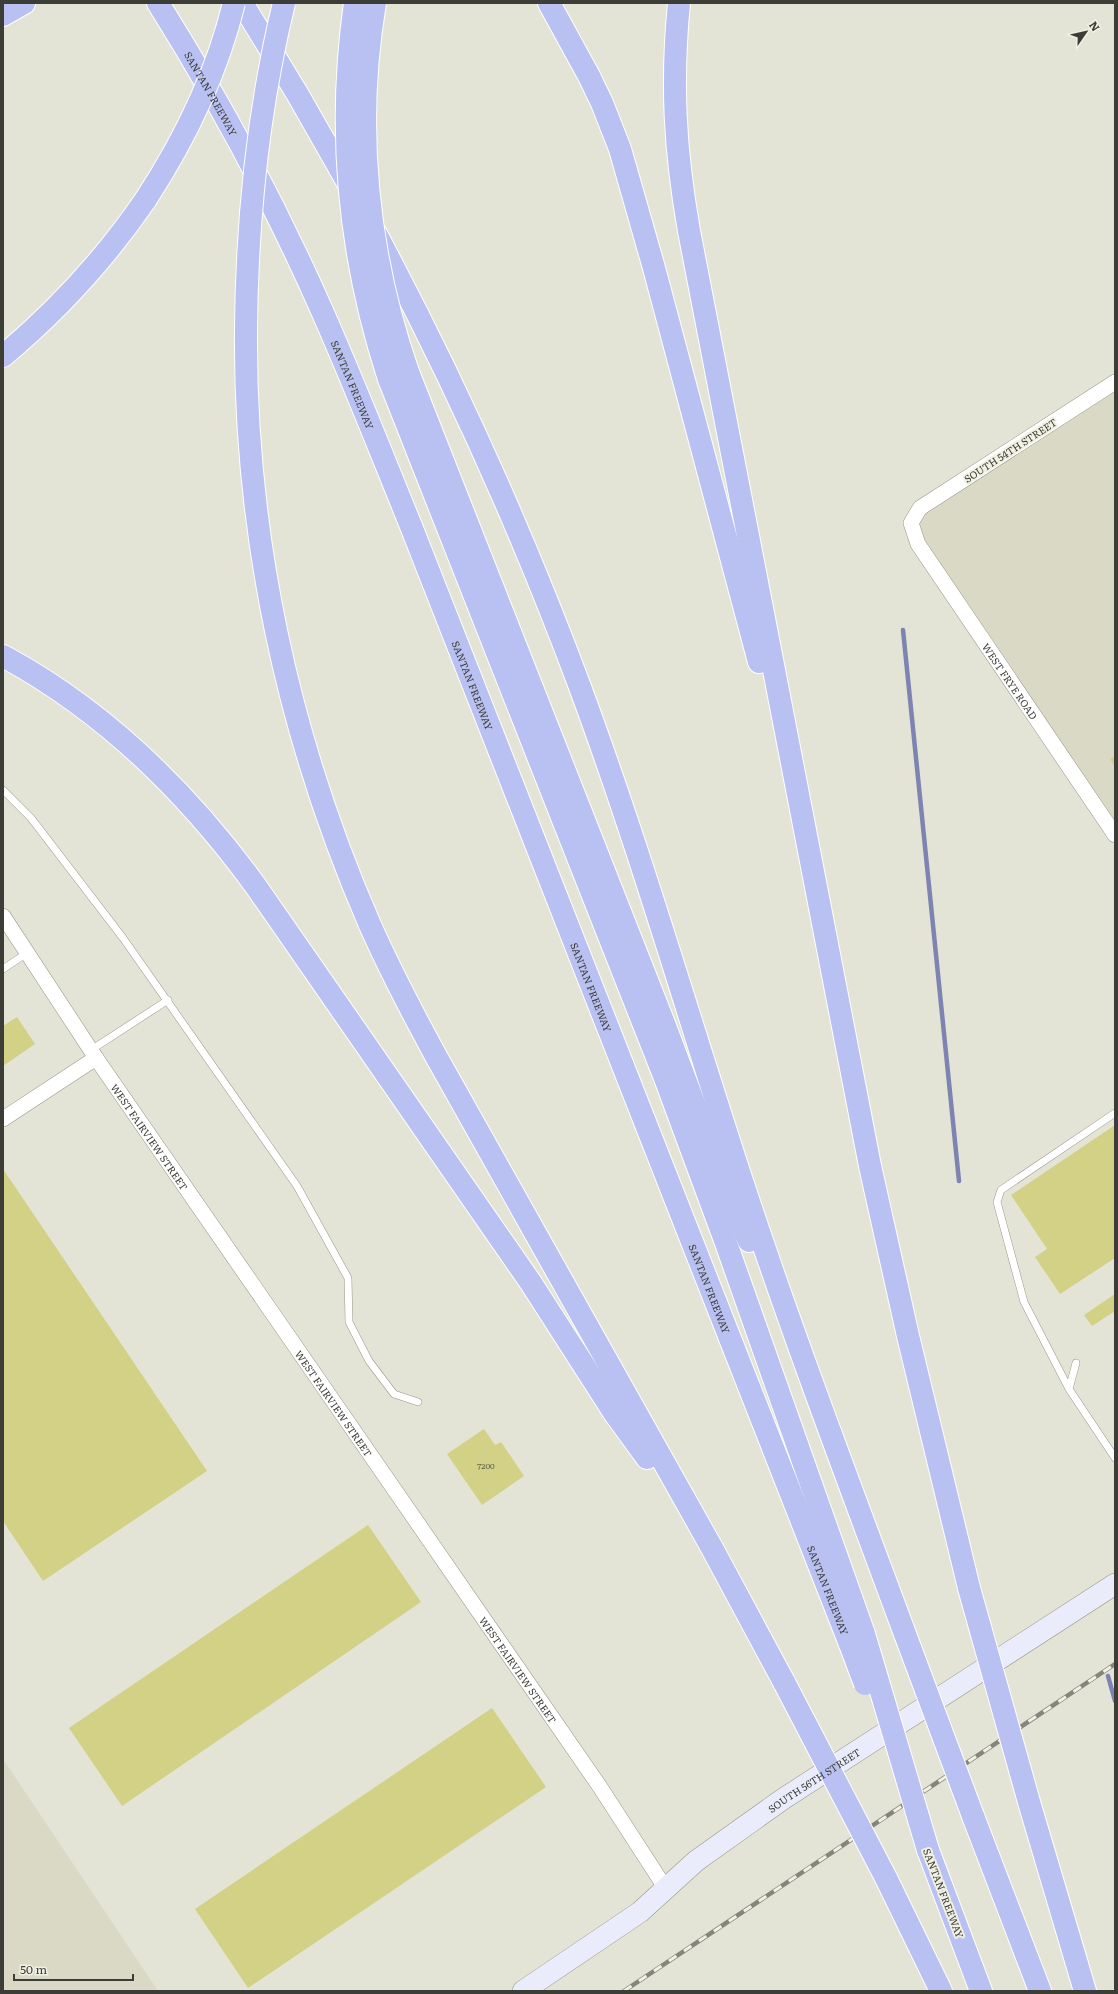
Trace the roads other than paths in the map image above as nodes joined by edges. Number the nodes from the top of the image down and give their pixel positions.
1 (24, 3) edge
2 (158, 3) edge
3 (234, 3) edge
4 (242, 3) edge
5 (284, 3) edge
6 (355, 3) edge
7 (375, 3) edge
8 (548, 3) edge
9 (679, 3) edge
10 (3, 15) edge
11 (3, 356) edge
12 (399, 375) junction
13 (1115, 382) edge
14 (911, 523) joint
15 (3, 656) edge
16 (792, 766) junction
17 (3, 790) edge
18 (1115, 835) edge
19 (3, 916) edge
20 (27, 953) junction
21 (3, 969) edge
22 (168, 1000) junction
23 (94, 1054) junction
24 (1115, 1113) edge
25 (3, 1119) edge
26 (1076, 1364) dead end
27 (1069, 1389) junction
28 (418, 1402) dead end
29 (829, 1428) junction
30 (1115, 1458) edge
31 (712, 1548) junction
32 (1115, 1584) edge
33 (857, 1639) junction
34 (666, 1889) junction
35 (523, 1991) edge
36 (940, 1991) edge
37 (981, 1991) edge
38 (1040, 1991) edge
39 (1086, 1991) edge

1 - 10 highway
2 - 33 highway, SANTAN FREEWAY
3 - 11 highway, bridge
4 - 29 highway
5 - 31 highway, bridge
6 - 12 highway, bridge
7 - 12 highway, bridge
8 - 16 highway
9 - 16 highway
12 - 29 highway
12 - 33 highway
13 - 14 street, SOUTH 54TH STREET
14 - 18 street, WEST FRYE ROAD
15 - 31 highway
16 - 39 highway, bridge
17 - 22 lane
19 - 20 street, WEST FAIRVIEW STREET
20 - 21 lane
20 - 23 street, WEST FAIRVIEW STREET
22 - 23 lane
22 - 28 lane
23 - 25 street
23 - 34 street, WEST FAIRVIEW STREET
24 - 27 lane
26 - 27 lane
27 - 30 lane
29 - 38 highway, bridge
31 - 36 highway, bridge
32 - 34 main road, SOUTH 56TH STREET
33 - 37 highway, SANTAN FREEWAY, bridge
34 - 35 main road, SOUTH 56TH STREET

